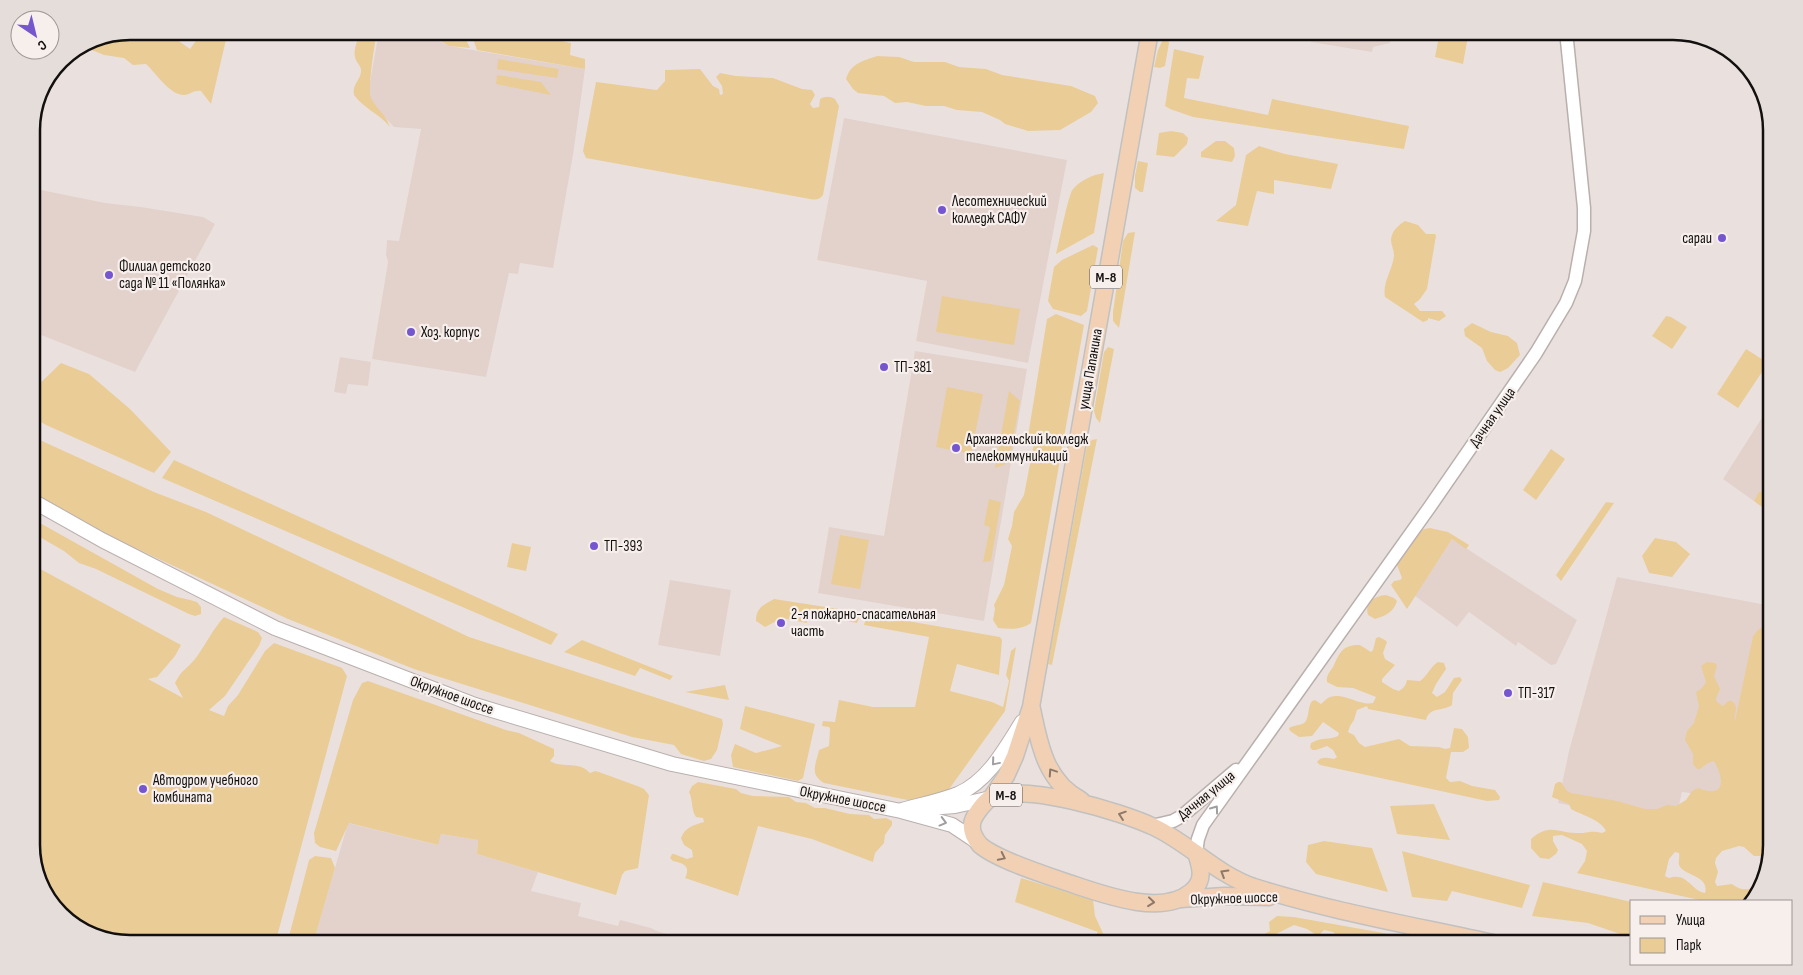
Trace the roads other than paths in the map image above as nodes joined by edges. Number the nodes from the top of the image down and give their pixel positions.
1 (1148, 40) edge
2 (1567, 40) edge
3 (40, 505) edge
4 (1031, 707) junction
5 (1254, 754) junction
6 (991, 798) junction
7 (1088, 804) junction
8 (901, 811) junction
9 (1152, 826) junction
10 (980, 844) junction
11 (1196, 853) junction
12 (1286, 897) junction
13 (1181, 899) junction
14 (1457, 935) edge

1 - 4 main road, улица Папанина / М-8
2 - 5 street, Дачная улица
3 - 8 main road, Окружное шоссе
4 - 6 main road, улица Папанина / М-8
7 -> 4 main road, улица Папанина / М-8
4 -> 8 main road, улица Папанина / М-8
5 - 9 street, Дачная улица
11 -> 5 street, Дачная улица
6 - 7 main road, Окружное шоссе / М-8
6 - 8 main road, Окружное шоссе
6 - 10 main road, М-8
9 -> 7 main road, Окружное шоссе / М-8
8 -> 10 main road, Окружное шоссе
9 - 11 main road, Окружное шоссе / М-8
10 -> 13 main road, Окружное шоссе / М-8
12 -> 11 main road, Окружное шоссе / М-8
11 - 13 main road, Окружное шоссе
12 - 13 main road, Окружное шоссе / М-8
12 - 14 main road, Окружное шоссе / М-8

